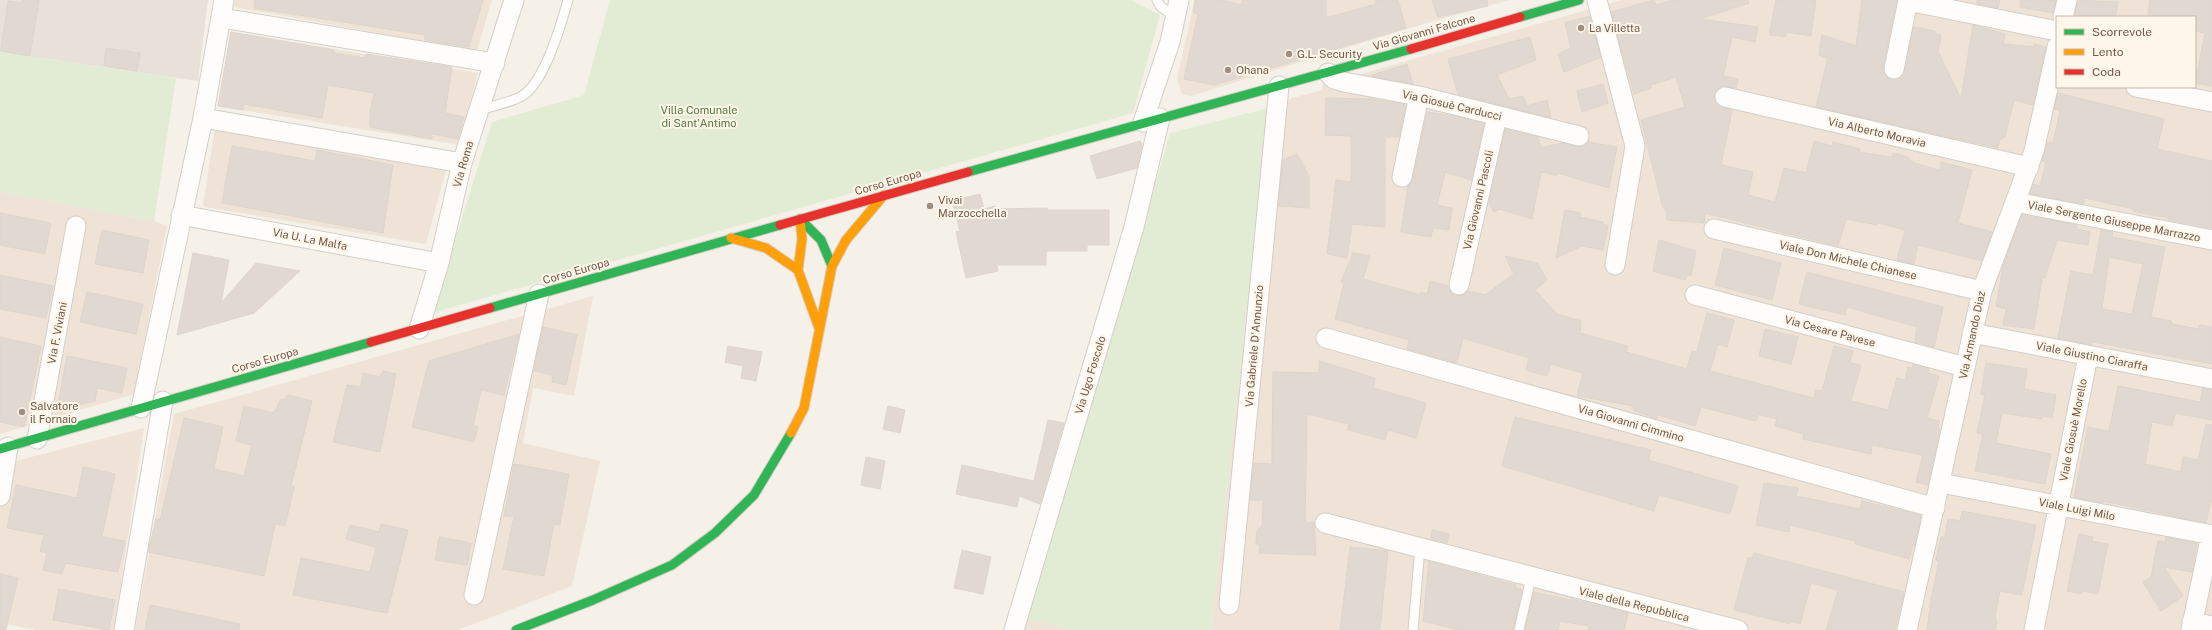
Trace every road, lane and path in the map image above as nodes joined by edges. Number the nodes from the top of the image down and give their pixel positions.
1 (514, 0) edge
2 (568, 0) edge
3 (1157, 0) edge
4 (1597, 0) edge
5 (2067, 0) edge
6 (1575, 1) edge
7 (1908, 1) edge
8 (223, 9) edge
9 (1177, 9) edge
10 (2063, 16) edge
11 (2056, 30) edge
12 (2056, 59) edge
13 (494, 63) junction
14 (1894, 69) dead end
15 (2055, 71) edge
16 (1328, 73) junction
17 (1279, 86) junction
18 (2141, 88) edge
19 (1418, 96) junction
20 (1725, 97) dead end
21 (2212, 102) edge
22 (479, 110) junction
23 (1497, 116) junction
24 (203, 118) junction
25 (1152, 120) junction
26 (1579, 136) dead end
27 (462, 163) junction
28 (2029, 167) junction
29 (1402, 177) dead end
30 (884, 195) junction
31 (2015, 202) junction
32 (181, 215) junction
33 (800, 220) junction
34 (76, 226) dead end
35 (1714, 229) dead end
36 (731, 238) junction
37 (2212, 240) edge
38 (439, 263) junction
39 (1615, 264) dead end
40 (832, 266) junction
41 (798, 270) junction
42 (1459, 285) dead end
43 (1982, 291) junction
44 (538, 294) junction
45 (1696, 295) dead end
46 (818, 328) junction
47 (419, 329) junction
48 (1972, 333) junction
49 (1326, 338) dead end
50 (2088, 356) junction
51 (1965, 367) junction
52 (2212, 379) edge
53 (163, 402) junction
54 (141, 408) junction
55 (37, 439) junction
56 (4, 448) edge
57 (1941, 483) junction
58 (0, 496) edge
59 (2058, 505) junction
60 (1935, 508) junction
61 (1324, 523) dead end
62 (2211, 535) edge
63 (1420, 547) junction
64 (1531, 578) junction
65 (474, 595) dead end
66 (593, 600) junction
67 (1229, 605) dead end
68 (2192, 626) edge
69 (2212, 626) edge
70 (124, 630) edge
71 (516, 630) edge
72 (541, 630) edge
73 (1014, 630) edge
74 (1412, 630) edge
75 (1519, 630) edge
76 (1738, 630) edge
77 (1907, 630) edge
78 (2034, 630) edge

1 - 13 street, Via Roma
2 - 22 lane
3 - 9 lane
4 - 39 street
5 - 10 street
6 - 16 main road, Via Giovanni Falcone
7 - 11 street
7 - 14 street
8 - 13 street
8 - 24 street
9 - 25 street, Via Ugo Foscolo
12 - 15 street, Via Armando Diaz
13 - 22 street, Via Roma
15 - 28 street, Via Armando Diaz
16 - 17 main road, Via Giovanni Falcone
16 - 19 street, Via Giosuè Carducci
17 - 25 main road, Via Giovanni Falcone
17 - 67 street, Via Gabriele D'Annunzio
18 - 21 street
19 - 23 street, Via Giosuè Carducci
19 - 29 street
20 - 28 street, Via Alberto Moravia
22 - 27 street, Via Roma
23 - 26 street, Via Giosuè Carducci
23 - 42 street, Via Giovanni Pascoli
24 - 27 street
24 - 32 street
25 - 30 main road, Corso Europa
25 - 73 street, Via Ugo Foscolo
27 - 38 street, Via Roma
28 - 31 street, Via Armando Diaz
30 - 33 main road, Corso Europa
30 - 40 main road
31 - 37 street, Viale Sergente Giuseppe Marrazzo
31 - 43 street, Via Armando Diaz
32 - 38 street, Via U. La Malfa
32 - 54 street
33 - 36 main road, Corso Europa
33 - 40 main road
33 - 41 main road
34 - 55 street, Via F. Viviani
35 - 43 street, Viale Don Michele Chianese
36 - 41 main road
36 - 44 main road, Corso Europa
38 - 47 street, Via Roma
40 - 46 main road
41 - 46 main road
43 - 48 street, Via Armando Diaz
44 - 47 main road, Corso Europa
44 - 65 street
45 - 51 street, Via Cesare Pavese
46 - 66 main road
47 - 53 main road, Corso Europa
48 - 50 street, Viale Giustino Ciaraffa
48 - 51 street, Via Armando Diaz
49 - 60 street, Via Giovanni Cimmino
50 - 52 street, Viale Giustino Ciaraffa
50 - 59 street, Viale Giosuè Morello
51 - 57 street, Via Armando Diaz
53 - 54 main road, Corso Europa
53 - 70 street
54 - 55 main road, Corso Europa
55 - 56 main road, Corso Europa
56 - 58 street
57 - 59 street, Viale Luigi Milo
57 - 60 street, Via Armando Diaz
59 - 62 street, Viale Luigi Milo
59 - 78 street, Viale Giosuè Morello
60 - 77 street, Via Armando Diaz
61 - 63 street, Viale della Repubblica
62 - 68 street
63 - 64 street, Viale della Repubblica
63 - 74 lane
64 - 75 lane
64 - 76 street, Viale della Repubblica
66 - 71 main road
66 - 72 main road
68 - 69 street

